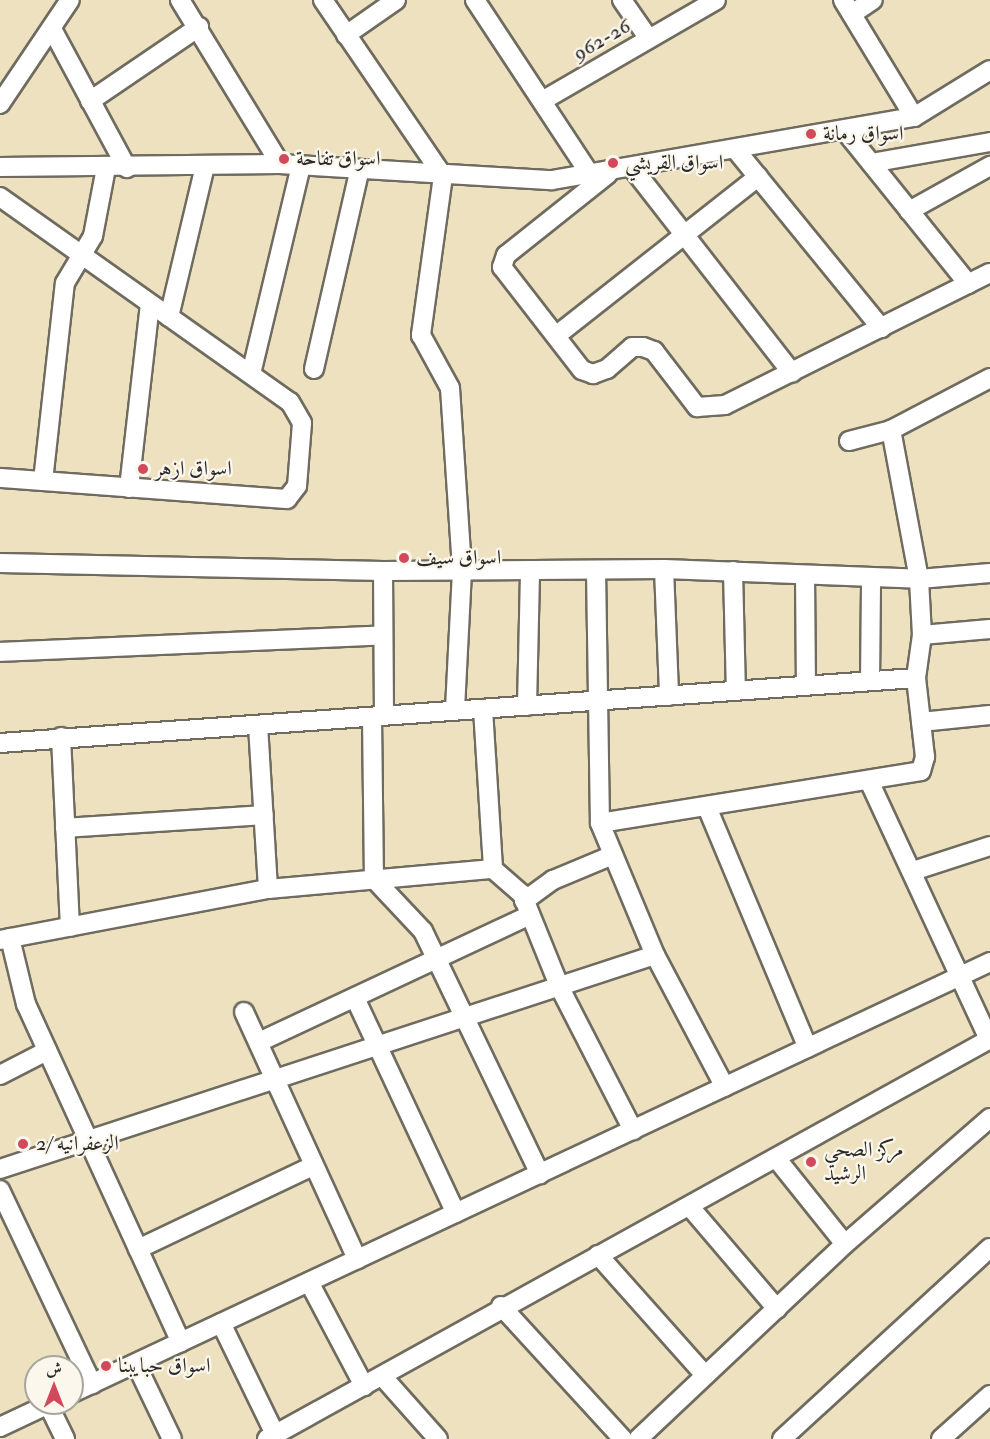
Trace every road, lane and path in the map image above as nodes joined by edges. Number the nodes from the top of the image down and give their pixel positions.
1 (70, 0) edge
2 (180, 0) edge
3 (323, 0) edge
4 (396, 0) edge
5 (475, 0) edge
6 (622, 0) edge
7 (716, 0) edge
8 (873, 0) edge
9 (848, 7) edge
10 (199, 27) junction
11 (52, 29) junction
12 (346, 35) junction
13 (649, 39) junction
14 (990, 70) edge
15 (8, 76) edge
16 (90, 101) junction
17 (543, 101) junction
18 (0, 104) edge
19 (914, 117) junction
20 (846, 132) junction
21 (990, 142) edge
22 (736, 150) junction
23 (871, 163) junction
24 (280, 164) junction
25 (205, 166) junction
26 (301, 166) junction
27 (990, 166) edge
28 (0, 167) edge
29 (106, 168) junction
30 (127, 168) junction
31 (634, 170) junction
32 (359, 172) junction
33 (610, 173) junction
34 (443, 176) junction
35 (591, 176) junction
36 (758, 177) junction
37 (0, 197) edge
38 (909, 211) junction
39 (682, 232) junction
40 (82, 253) junction
41 (990, 273) edge
42 (968, 284) junction
43 (150, 304) junction
44 (169, 317) junction
45 (880, 328) junction
46 (557, 335) junction
47 (314, 369) dead end
48 (792, 373) junction
49 (251, 374) junction
50 (990, 378) edge
51 (891, 430) junction
52 (849, 441) dead end
53 (0, 478) edge
54 (43, 481) junction
55 (129, 488) junction
56 (0, 563) edge
57 (664, 569) junction
58 (596, 570) junction
59 (383, 571) junction
60 (530, 571) junction
61 (733, 571) junction
62 (462, 572) junction
63 (990, 573) edge
64 (805, 575) junction
65 (871, 578) junction
66 (919, 579) junction
67 (990, 629) edge
68 (383, 635) junction
69 (922, 635) junction
70 (0, 652) edge
71 (916, 678) junction
72 (870, 681) junction
73 (806, 686) junction
74 (736, 691) junction
75 (669, 696) junction
76 (599, 700) junction
77 (527, 706) junction
78 (483, 709) junction
79 (455, 711) junction
80 (990, 715) edge
81 (378, 716) junction
82 (921, 722) junction
83 (258, 725) junction
84 (61, 737) junction
85 (0, 743) edge
86 (870, 783) junction
87 (707, 807) junction
88 (264, 815) junction
89 (600, 824) junction
90 (65, 828) junction
91 (990, 846) edge
92 (613, 855) junction
93 (492, 869) junction
94 (913, 872) junction
95 (374, 879) junction
96 (268, 889) junction
97 (527, 908) junction
98 (70, 927) junction
99 (5, 939) edge
100 (655, 955) junction
101 (439, 962) junction
102 (990, 962) edge
103 (958, 976) junction
104 (560, 988) junction
105 (356, 1000) junction
106 (244, 1012) dead end
107 (465, 1021) junction
108 (990, 1039) edge
109 (259, 1042) junction
110 (379, 1047) junction
111 (808, 1048) junction
112 (47, 1051) junction
113 (0, 1075) edge
114 (275, 1082) junction
115 (725, 1087) junction
116 (990, 1118) edge
117 (633, 1130) junction
118 (87, 1141) junction
119 (776, 1158) junction
120 (313, 1166) junction
121 (0, 1169) edge
122 (540, 1174) junction
123 (0, 1190) edge
124 (690, 1207) junction
125 (456, 1213) junction
126 (845, 1244) junction
127 (990, 1248) edge
128 (138, 1249) junction
129 (598, 1255) junction
130 (357, 1259) junction
131 (309, 1282) junction
132 (501, 1306) junction
133 (777, 1309) junction
134 (221, 1323) junction
135 (181, 1342) junction
136 (136, 1364) junction
137 (705, 1375) junction
138 (382, 1376) junction
139 (92, 1384) junction
140 (364, 1386) junction
141 (84, 1388) edge
142 (990, 1395) edge
143 (26, 1415) edge
144 (54, 1415) edge
145 (0, 1427) edge
146 (271, 1437) edge
147 (64, 1439) edge
148 (172, 1439) edge
149 (438, 1439) edge
150 (623, 1439) edge
151 (638, 1439) edge
152 (782, 1439) edge
153 (940, 1439) edge

1 - 11 street
2 - 10 street
3 - 12 street
4 - 12 street
5 - 17 street
6 - 13 street
7 - 13 street, 962-26
8 - 9 street
9 - 19 street
10 - 16 street
10 - 24 street
11 - 15 street
11 - 16 street
12 - 34 street
13 - 17 street, 962-26
14 - 19 street
15 - 18 street
16 - 30 street
17 - 35 street
19 - 20 street
20 - 22 street
20 - 23 street
21 - 23 street
22 - 31 street
22 - 36 street
23 - 38 street
24 - 25 street
24 - 26 street
25 - 30 street
25 - 44 street
26 - 32 street
26 - 49 street
27 - 38 street
28 - 29 street
29 - 30 street
29 - 40 street
31 - 33 street
31 - 39 street
32 - 34 street
32 - 47 street
33 - 35 street
33 - 46 street
34 - 35 street
34 - 62 street
36 - 39 street
36 - 45 street
37 - 40 street
38 - 42 street
39 - 46 street
39 - 48 street
40 - 43 street
40 - 54 street
41 - 42 street
42 - 45 street
43 - 44 street
43 - 55 street
44 - 49 street
45 - 48 street
46 - 48 street
49 - 55 street
50 - 51 street
51 - 52 street
51 - 66 street
53 - 54 street
54 - 55 street
56 - 59 street
57 - 58 street
57 - 61 street
57 - 75 street
58 - 60 street
58 - 76 street
59 - 62 street
59 - 68 street
60 - 62 street
60 - 77 street
61 - 64 street
61 - 74 street
62 - 79 street
63 - 66 street
64 - 65 street
64 - 73 street
65 - 66 street
65 - 72 street
66 - 69 street
67 - 69 street
68 - 70 street
68 - 81 street
69 - 71 street
71 - 72 street
71 - 82 street
72 - 73 street
73 - 74 street
74 - 75 street
75 - 76 street
76 - 77 street
76 - 89 street
77 - 78 street
78 - 79 street
78 - 93 street
79 - 81 street
80 - 82 street
81 - 83 street
81 - 95 street
82 - 86 street
83 - 84 street
83 - 88 street
84 - 85 street
84 - 90 street
86 - 87 street
86 - 94 street
87 - 89 street
87 - 111 street
88 - 90 street
88 - 96 street
89 - 92 street
90 - 98 street
91 - 94 street
92 - 97 street
92 - 100 street
93 - 95 street
93 - 97 street
94 - 103 street
95 - 96 street
95 - 101 street
96 - 98 street
97 - 101 street
97 - 104 street
98 - 99 street
99 - 112 street
100 - 104 street
100 - 115 street
101 - 105 street
101 - 107 street
102 - 103 street
103 - 108 street
103 - 111 street
104 - 107 street
104 - 117 street
105 - 109 street
105 - 110 street
106 - 109 street
107 - 110 street
107 - 122 street
108 - 119 street
109 - 114 street
110 - 114 street
110 - 125 street
111 - 115 street
112 - 113 street
112 - 118 street
114 - 118 street
114 - 120 street
115 - 117 street
116 - 126 street
117 - 122 street
118 - 121 street
118 - 128 street
119 - 124 street
119 - 126 street
120 - 128 street
120 - 130 street
122 - 125 street
123 - 139 street
124 - 129 street
124 - 133 street
125 - 130 street
126 - 133 street
127 - 152 street
128 - 135 street
129 - 132 street
129 - 137 street
130 - 131 street
131 - 134 street
131 - 140 street
132 - 138 street
132 - 150 street
133 - 137 street
134 - 135 street
134 - 146 street
135 - 136 street
136 - 139 street
136 - 148 street
137 - 151 street
138 - 140 street
138 - 149 street
139 - 141 street
140 - 146 street
142 - 153 street
143 - 145 street
144 - 147 street

